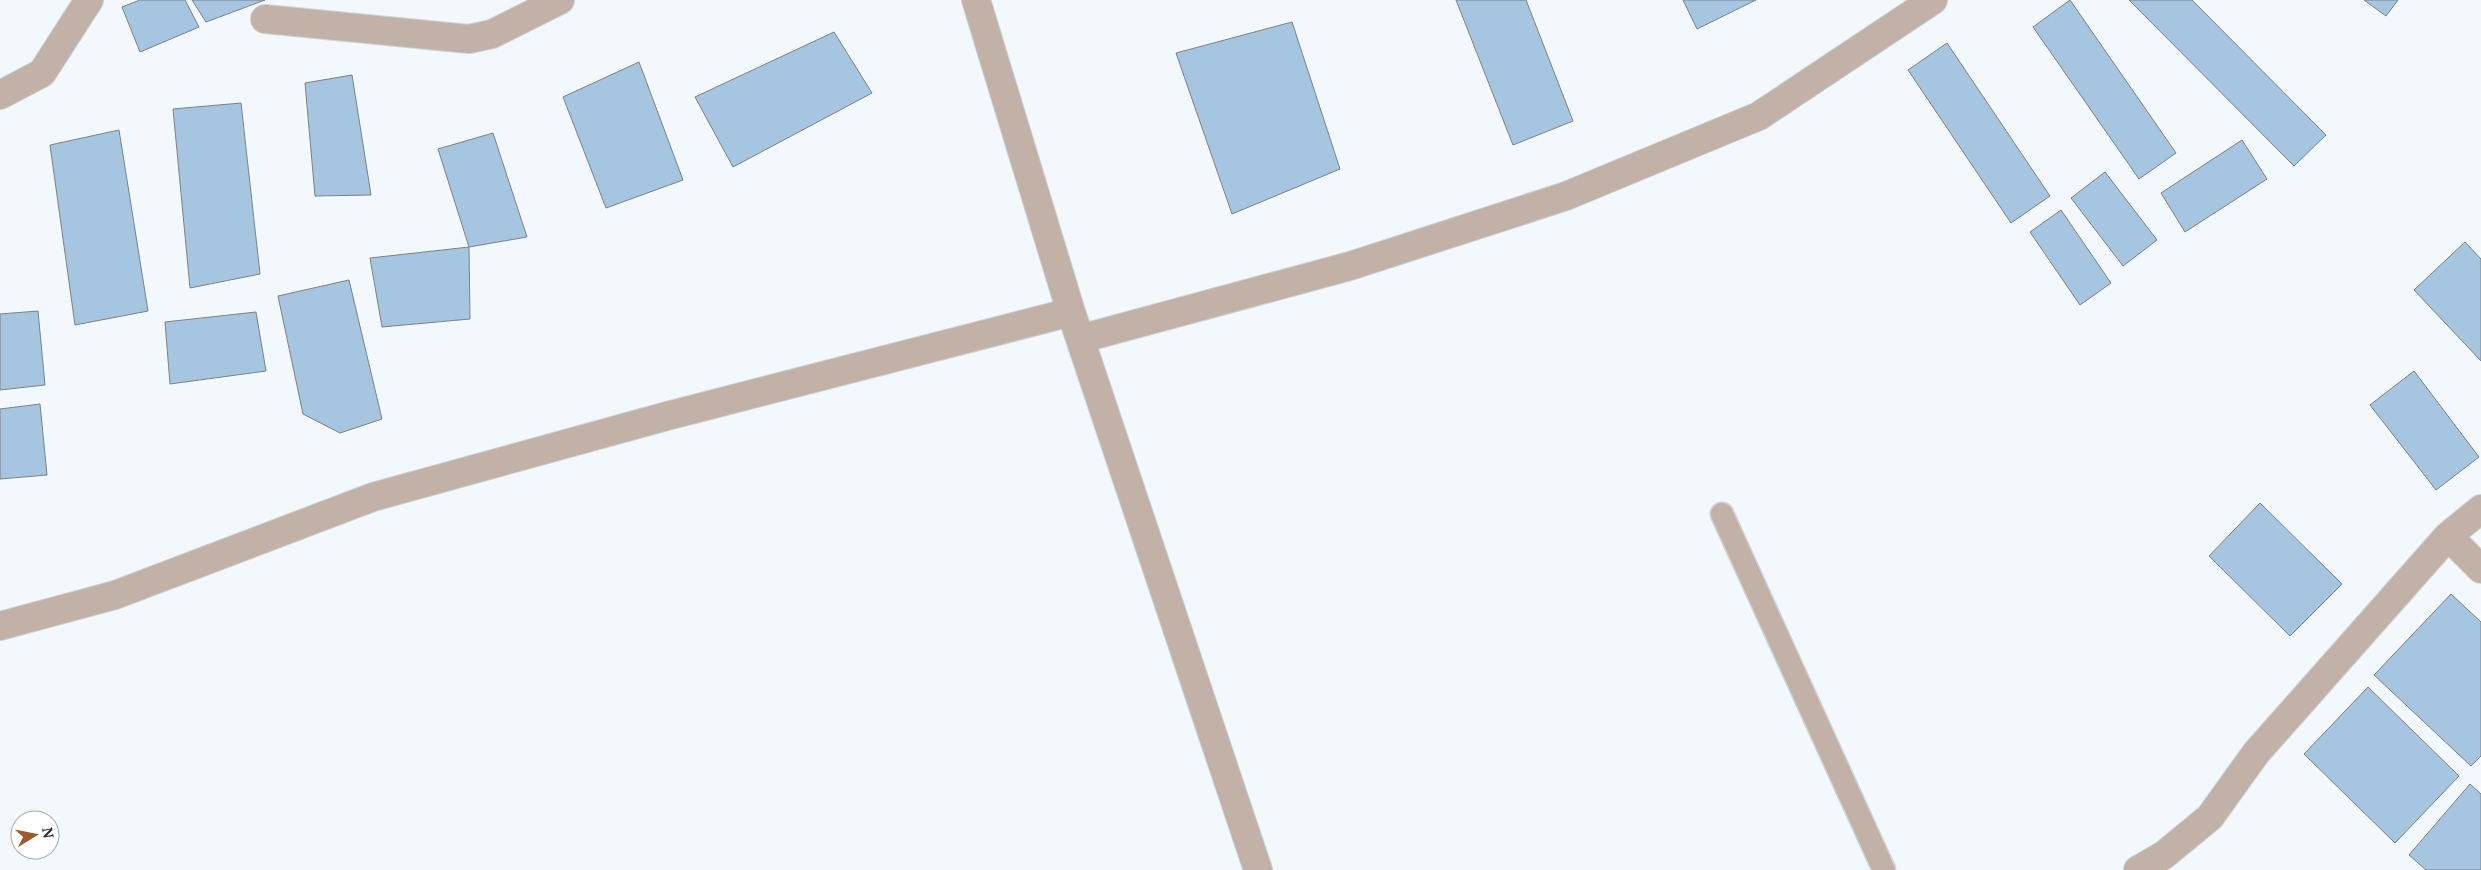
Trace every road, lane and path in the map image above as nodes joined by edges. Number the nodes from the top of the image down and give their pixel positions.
1 (89, 0) edge
2 (560, 0) edge
3 (976, 0) edge
4 (1933, 0) edge
5 (265, 20) dead end
6 (0, 95) edge
7 (1071, 312) junction
8 (1080, 338) junction
9 (2481, 509) edge
10 (1722, 514) dead end
11 (2448, 536) junction
12 (2481, 569) edge
13 (0, 626) edge
14 (1257, 870) edge
15 (1884, 870) edge
16 (2138, 870) edge

1 - 6 street
2 - 5 street
3 - 7 street
4 - 8 street
7 - 8 street
7 - 13 street
8 - 14 street
9 - 11 street
10 - 15 lane
11 - 12 street
11 - 16 street

